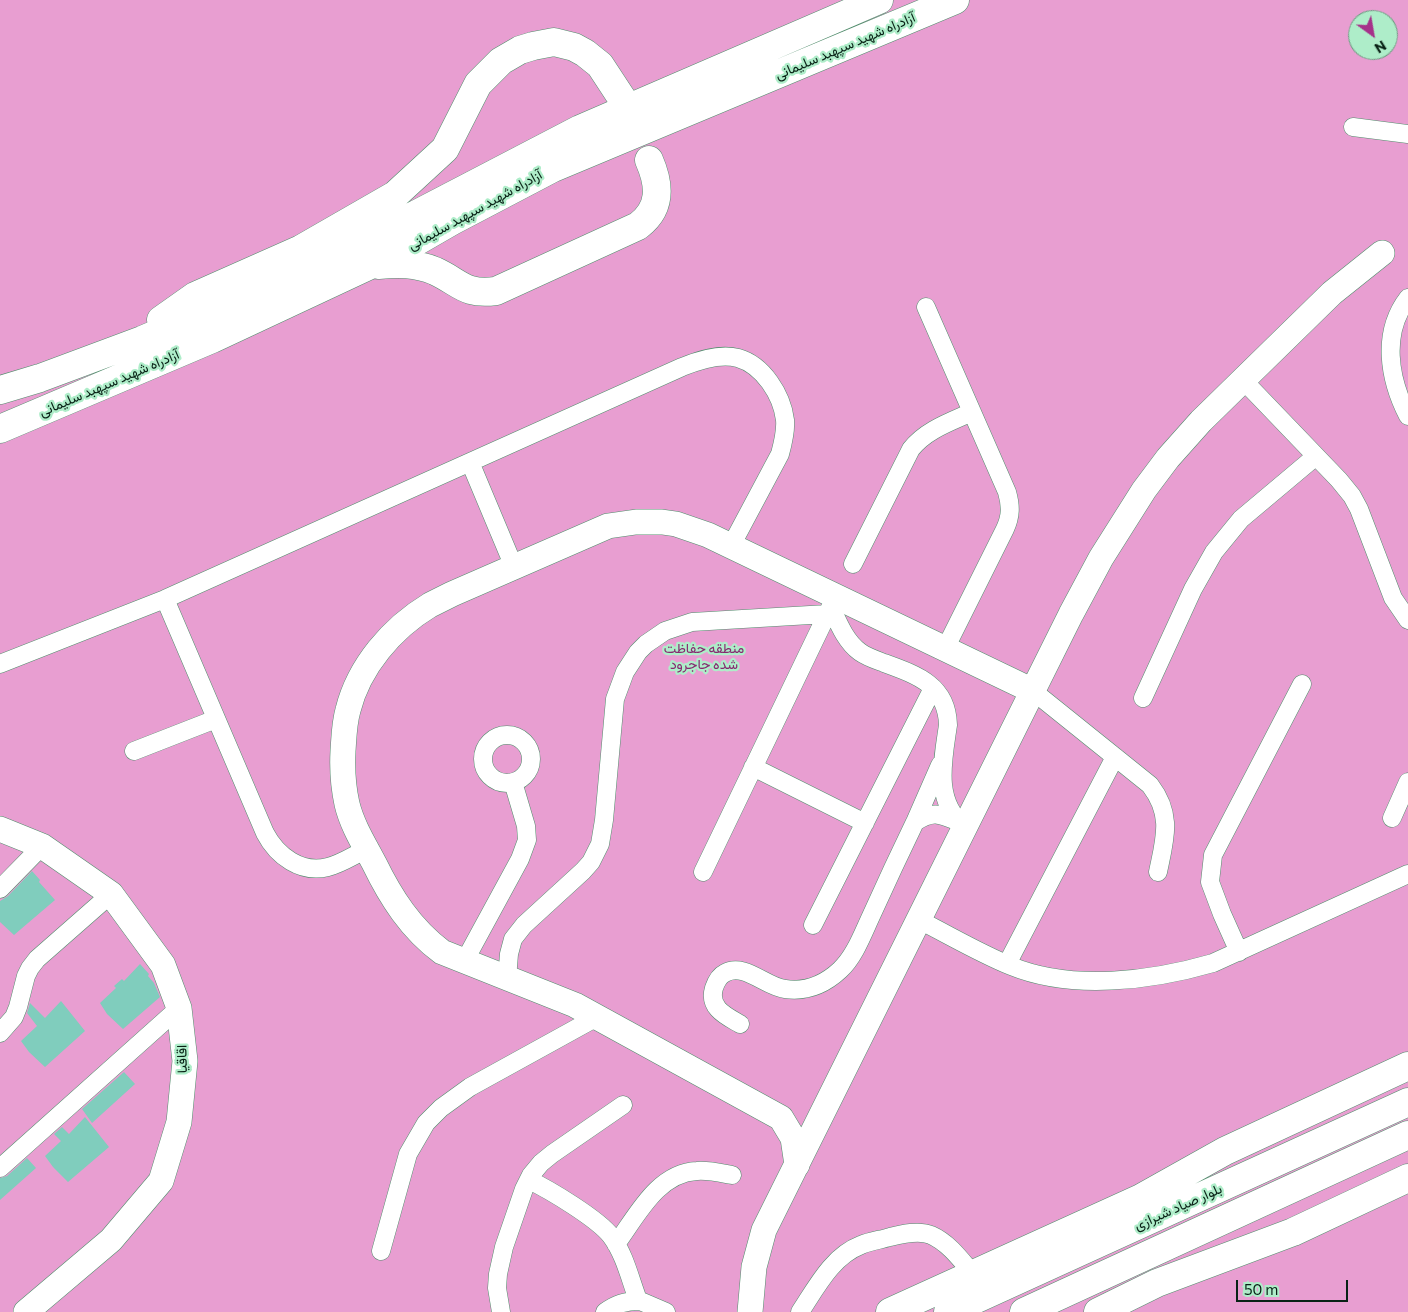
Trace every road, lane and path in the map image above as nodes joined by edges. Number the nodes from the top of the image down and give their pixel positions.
1 (879, 0) edge
2 (955, 0) edge
3 (623, 100) dead end
4 (1354, 127) dead end
5 (1408, 134) edge
6 (649, 160) dead end
7 (1382, 252) dead end
8 (366, 267) junction
9 (1408, 298) edge
10 (926, 307) dead end
11 (142, 340) junction
12 (1243, 380) junction
13 (0, 390) edge
14 (972, 412) junction
15 (1408, 416) edge
16 (0, 429) edge
17 (1316, 456) junction
18 (470, 462) junction
19 (731, 546) junction
20 (853, 564) dead end
21 (514, 567) junction
22 (165, 599) junction
23 (831, 606) junction
24 (1408, 620) edge
25 (945, 648) junction
26 (0, 664) edge
27 (1302, 684) dead end
28 (933, 688) junction
29 (1033, 691) junction
30 (1143, 698) dead end
31 (216, 719) junction
32 (134, 751) dead end
33 (1115, 757) junction
34 (943, 758) junction
35 (753, 767) junction
36 (513, 782) dead end
37 (1408, 782) edge
38 (1392, 818) dead end
39 (915, 822) junction
40 (865, 823) junction
41 (962, 824) junction
42 (0, 829) edge
43 (42, 846) junction
44 (367, 850) junction
45 (703, 872) dead end
46 (1158, 872) dead end
47 (1408, 874) edge
48 (0, 889) edge
49 (111, 894) junction
50 (919, 920) junction
51 (813, 925) dead end
52 (1239, 952) junction
53 (464, 962) junction
54 (1007, 964) junction
55 (507, 979) junction
56 (178, 1008) junction
57 (597, 1017) junction
58 (740, 1024) dead end
59 (0, 1033) edge
60 (1403, 1068) edge
61 (828, 1101) junction
62 (623, 1105) dead end
63 (1402, 1105) edge
64 (782, 1118) junction
65 (1407, 1135) edge
66 (797, 1165) junction
67 (0, 1168) edge
68 (732, 1175) dead end
69 (1408, 1178) edge
70 (529, 1180) junction
71 (616, 1244) junction
72 (381, 1251) dead end
73 (989, 1275) junction
74 (639, 1301) junction
75 (26, 1312) edge
76 (501, 1312) edge
77 (605, 1312) edge
78 (666, 1312) edge
79 (750, 1312) edge
80 (800, 1312) edge
81 (890, 1312) edge
82 (948, 1312) edge
83 (1024, 1312) edge
84 (1098, 1312) edge

1 - 11 main road, آزادراه شهید سپهبد سلیمانی
2 - 8 main road, آزادراه شهید سپهبد سلیمانی
3 - 11 main road
4 - 5 street
6 - 8 main road
7 - 12 main road
8 - 16 main road, آزادراه شهید سپهبد سلیمانی
9 - 15 street
10 - 14 street
11 - 13 main road, آزادراه شهید سپهبد سلیمانی
12 - 17 street
12 - 29 main road
14 - 20 street
14 - 25 street
17 - 24 street
17 - 30 street
18 - 19 street
18 - 21 street
18 - 22 street
19 - 21 main road
19 - 23 main road
21 - 44 main road
22 - 26 street
22 - 31 street
23 - 25 main road
23 - 28 street
23 - 35 street
23 - 55 street
25 - 29 main road
27 - 52 street
28 - 34 street
28 - 40 street
29 - 33 street
29 - 41 main road
31 - 32 street
31 - 44 street
33 - 46 street
33 - 54 street
34 - 39 street
34 - 41 street
35 - 40 street
35 - 45 street
36 - 53 street
37 - 38 street
39 - 41 street
39 - 58 street
40 - 51 street
41 - 50 main road
42 - 43 main road, اقاقیا
43 - 48 street
43 - 49 main road, اقاقیا
44 - 53 main road
47 - 52 street
49 - 56 main road, اقاقیا
49 - 59 street
50 - 54 street
50 - 61 main road
52 - 54 street
53 - 55 main road
55 - 57 main road
56 - 67 street
56 - 75 main road, اقاقیا
57 - 64 main road
57 - 72 street
60 - 63 main road
60 - 73 main road
61 - 64 main road
61 - 66 main road
62 - 70 street
63 - 65 main road
63 - 73 main road, بلوار صیاد شیرازی
64 - 66 main road
65 - 83 main road
66 - 79 main road
68 - 71 street
69 - 84 main road
70 - 71 street
70 - 76 street
71 - 74 street
73 - 80 street
73 - 81 main road
73 - 82 main road, بلوار صیاد شیرازی
74 - 77 street
74 - 78 street

